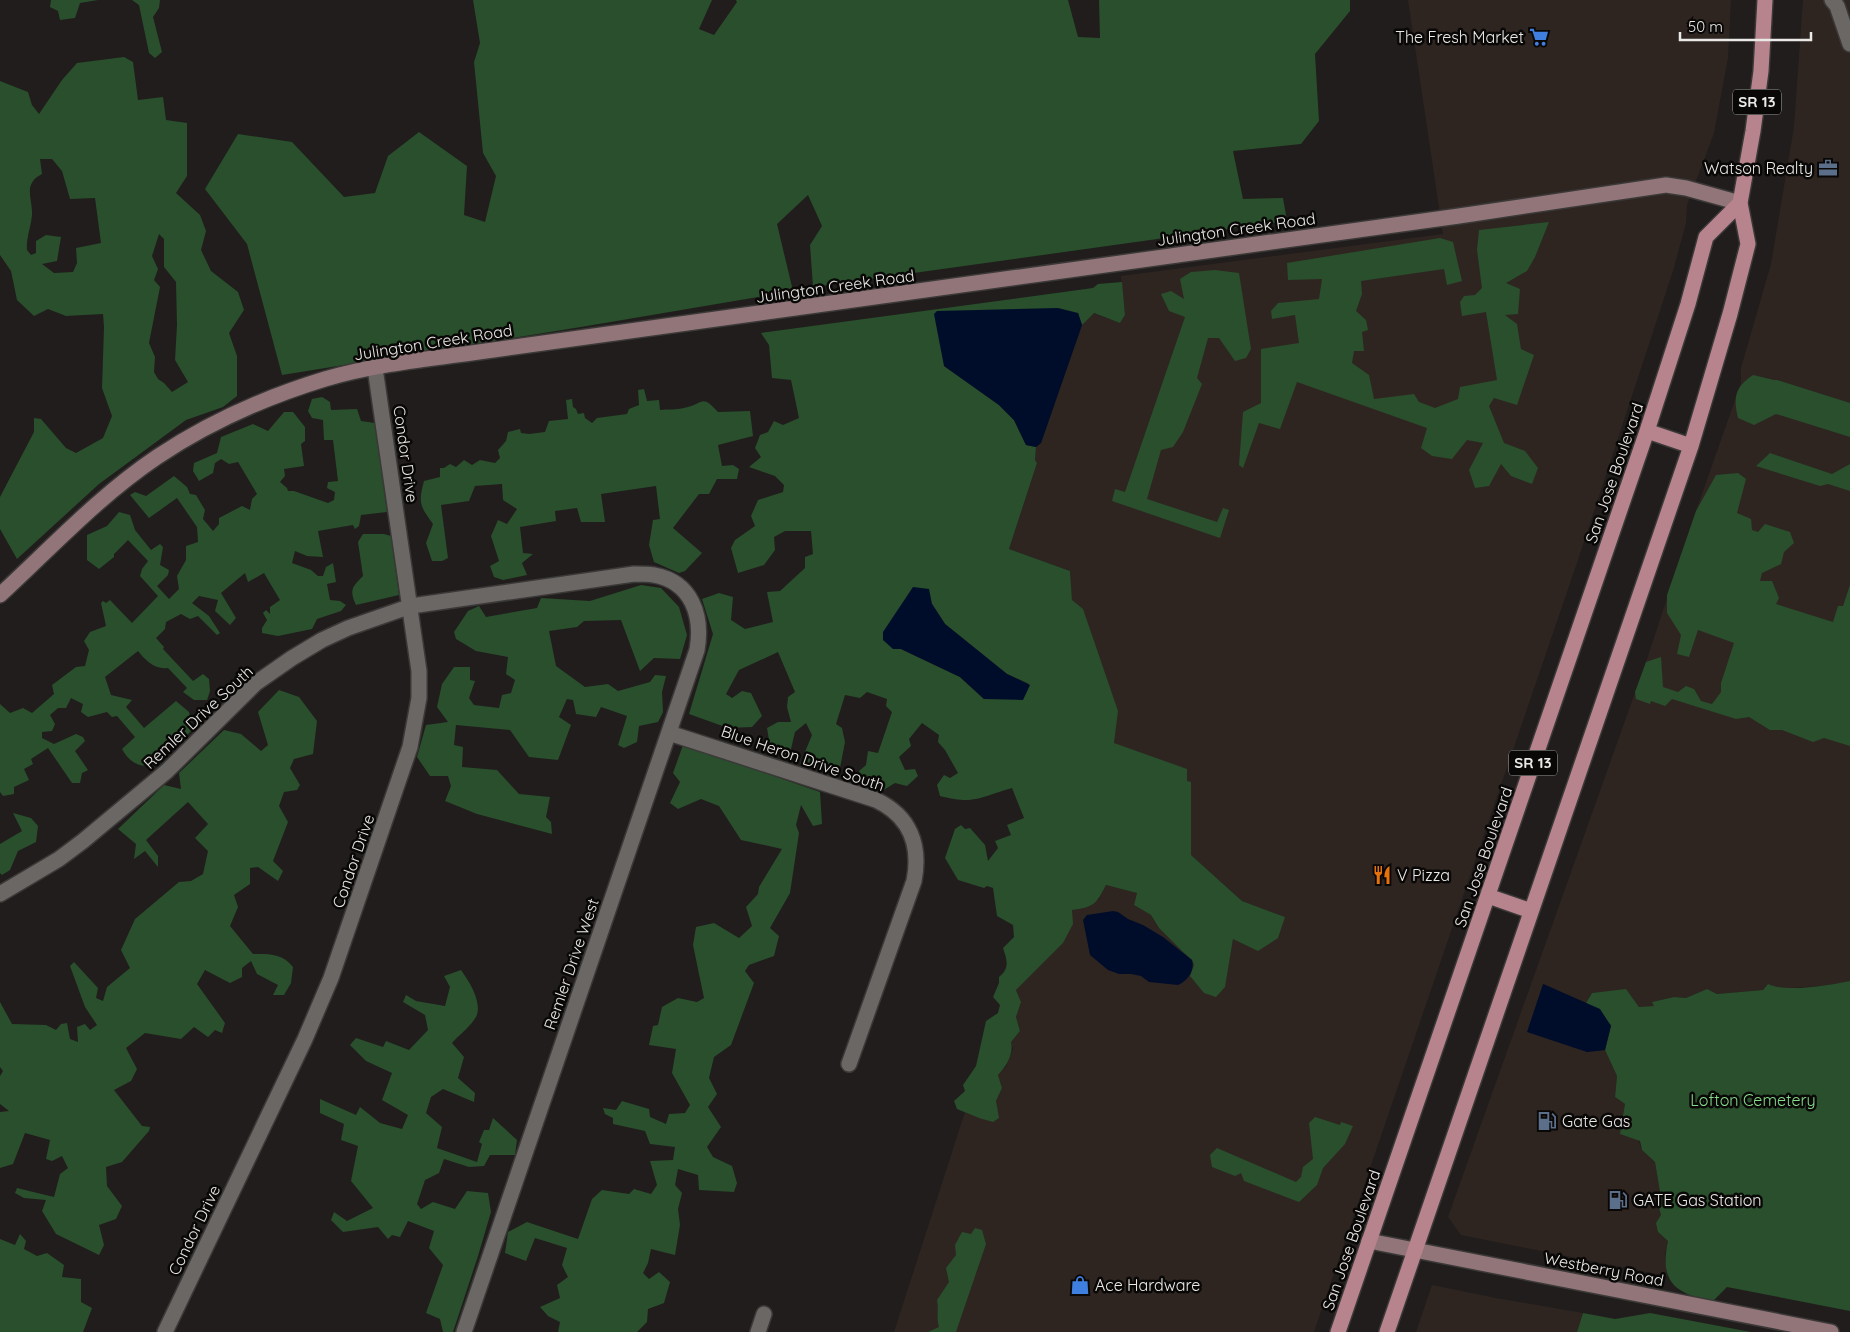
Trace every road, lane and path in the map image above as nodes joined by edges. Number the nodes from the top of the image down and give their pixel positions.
1 (1765, 0) edge
2 (1832, 0) edge
3 (1850, 44) edge
4 (1740, 203) junction
5 (375, 368) junction
6 (1647, 431) junction
7 (1690, 446) junction
8 (0, 595) edge
9 (411, 606) junction
10 (694, 606) joint
11 (669, 733) junction
12 (0, 894) edge
13 (1488, 896) junction
14 (1531, 911) junction
15 (849, 1064) dead end
16 (1369, 1240) junction
17 (1415, 1249) junction
18 (764, 1314) dead end
19 (165, 1332) edge
20 (464, 1332) edge
21 (758, 1332) edge
22 (1338, 1332) edge
23 (1387, 1332) edge
24 (1832, 1332) edge

1 - 4 main road, SR 13
2 - 3 street
4 - 5 street, Julington Creek Road
4 - 6 main road, San Jose Boulevard / SR 13
4 - 7 main road, SR 13
5 - 8 street, Julington Creek Road
5 - 9 street, Condor Drive
6 - 7 main road
6 - 13 main road, San Jose Boulevard / SR 13
7 - 14 main road, SR 13
9 - 10 street, Remler Drive South
9 - 12 street, Remler Drive South
9 - 19 street, Condor Drive
10 - 11 street, Remler Drive West
11 - 15 street, Blue Heron Drive South
11 - 20 street, Remler Drive West
13 - 14 main road
13 - 16 main road, San Jose Boulevard / SR 13
14 - 17 main road, SR 13
16 - 17 street, Westberry Road
16 - 22 main road, San Jose Boulevard / SR 13
17 - 23 main road, SR 13
17 - 24 street, Westberry Road
18 - 21 street

